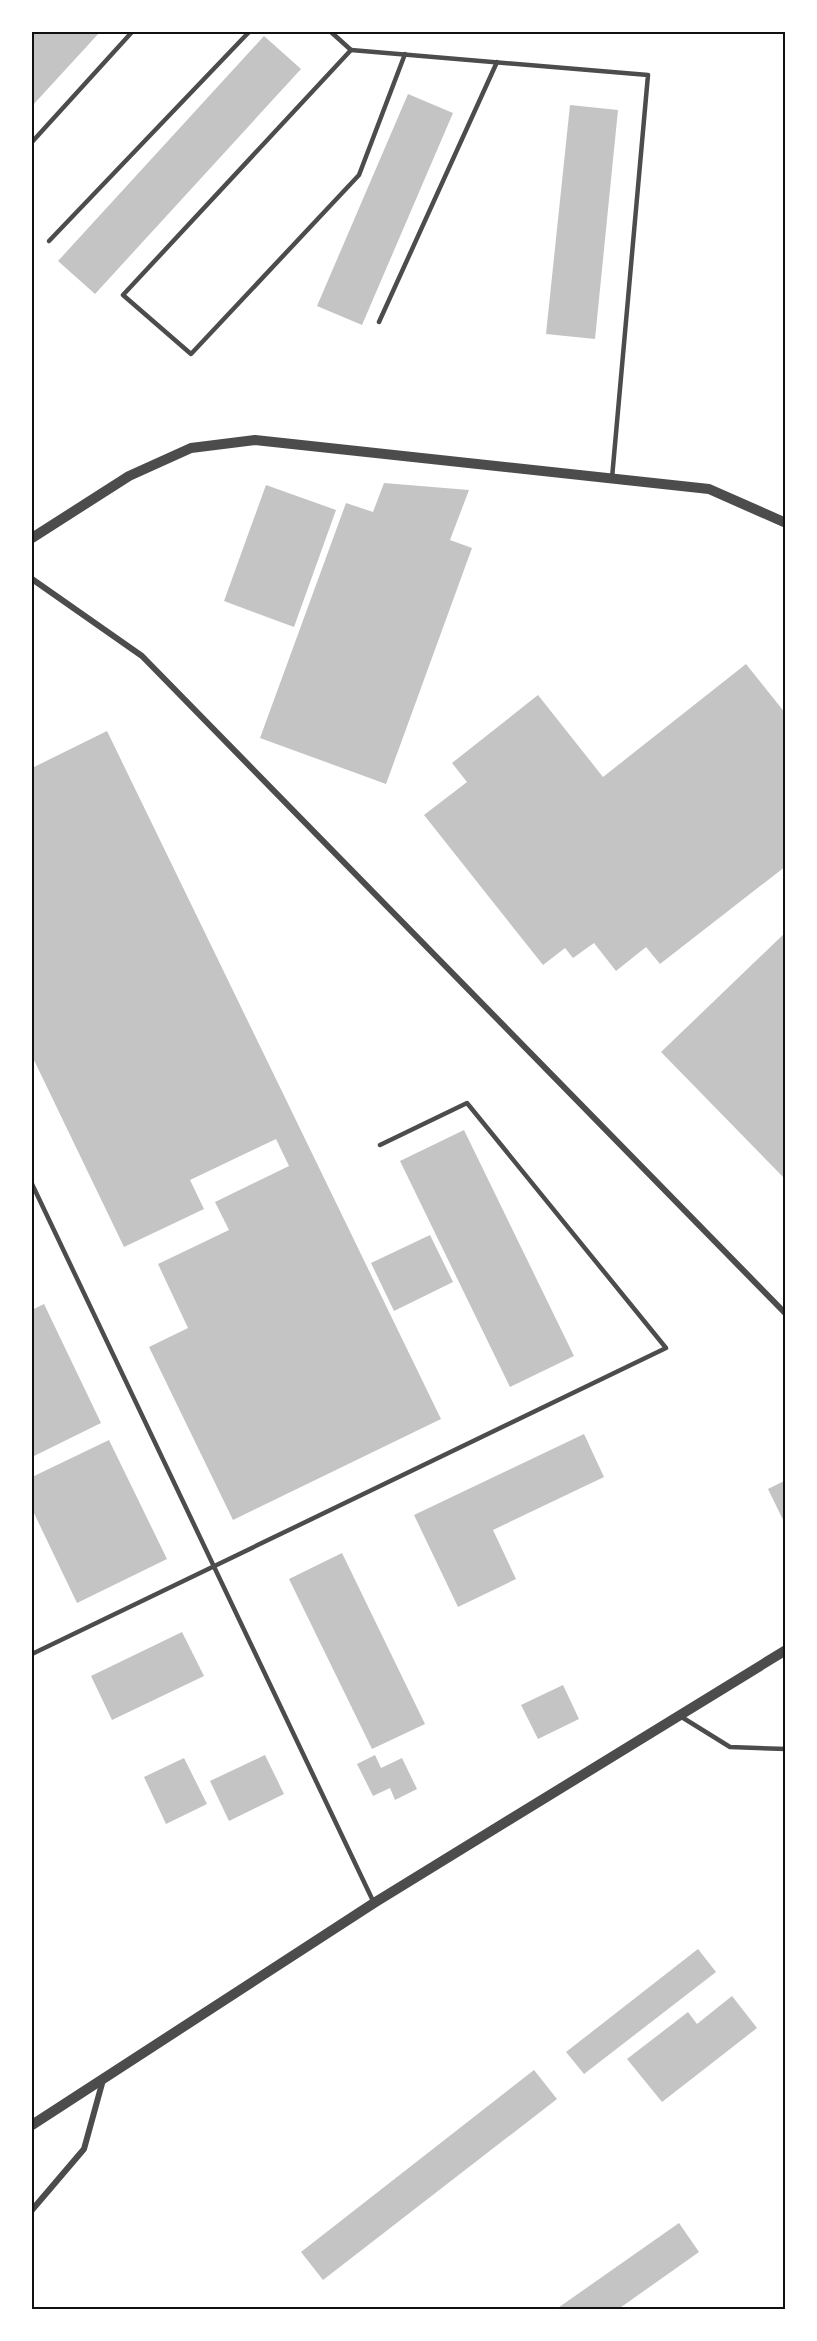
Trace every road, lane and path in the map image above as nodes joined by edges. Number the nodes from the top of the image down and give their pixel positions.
1 (132, 32) edge
2 (249, 32) edge
3 (331, 32) edge
4 (351, 50) junction
5 (405, 54) junction
6 (497, 62) junction
7 (32, 142) edge
8 (49, 241) dead end
9 (379, 322) dead end
10 (612, 478) junction
11 (786, 523) edge
12 (32, 538) edge
13 (32, 579) edge
14 (380, 1145) dead end
15 (32, 1184) edge
16 (786, 1314) edge
17 (214, 1566) junction
18 (786, 1650) edge
19 (32, 1654) edge
20 (680, 1715) junction
21 (786, 1749) edge
22 (374, 1903) junction
23 (104, 2079) junction
24 (32, 2125) edge
25 (32, 2210) edge

1 - 7 lane
2 - 8 lane
3 - 4 lane
4 - 5 lane
4 - 5 lane
5 - 6 lane
6 - 9 lane
6 - 10 lane
10 - 11 street
10 - 12 street
13 - 16 street
14 - 17 lane
15 - 17 lane
17 - 19 lane
17 - 22 lane
18 - 20 street
20 - 21 lane
20 - 22 street
22 - 23 street
23 - 24 street
23 - 25 street

